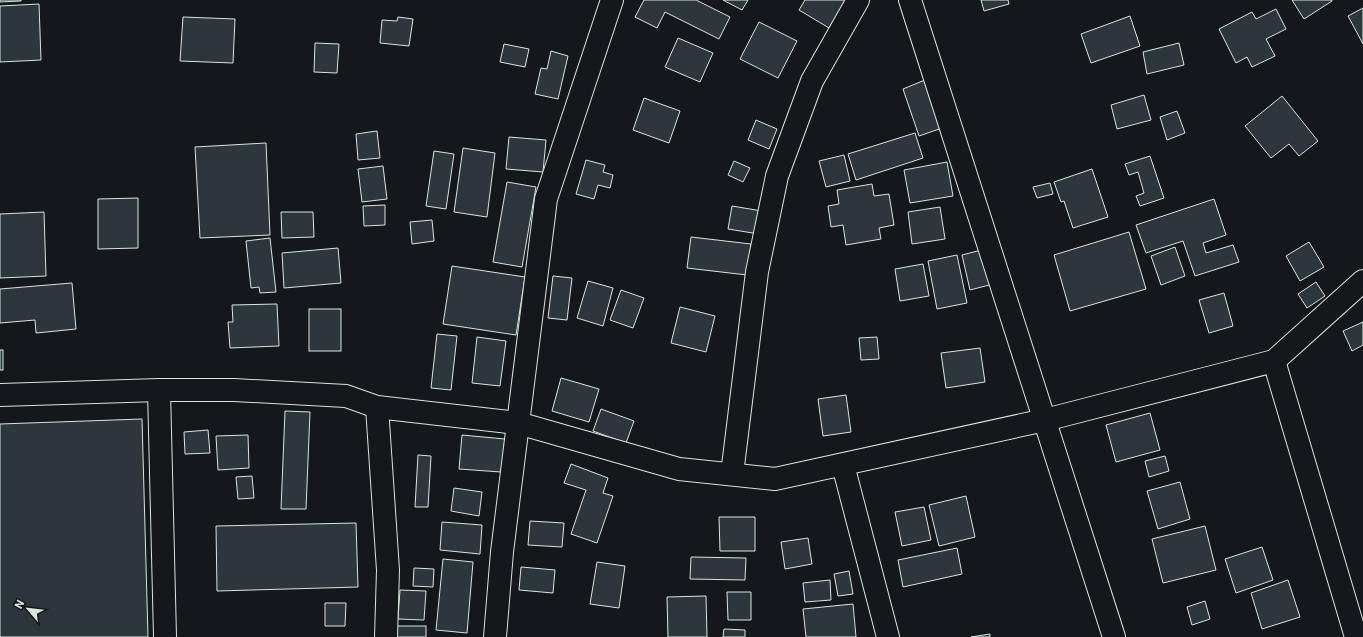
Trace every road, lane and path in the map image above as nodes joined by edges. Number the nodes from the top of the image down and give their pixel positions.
1 (612, 0) edge
2 (858, 0) edge
3 (910, 0) edge
4 (1363, 282) edge
5 (1274, 361) junction
6 (159, 390) junction
7 (0, 395) edge
8 (377, 407) junction
9 (1045, 420) junction
10 (518, 423) junction
11 (843, 465) junction
12 (732, 474) junction
13 (165, 637) edge
14 (386, 637) edge
15 (495, 637) edge
16 (888, 637) edge
17 (1114, 637) edge
18 (1356, 637) edge

1 - 10 street
2 - 12 street
3 - 9 street
4 - 5 street
5 - 9 street
5 - 18 street
6 - 7 street
6 - 8 street
6 - 13 street
8 - 10 street
8 - 14 street
9 - 11 street
9 - 17 street
10 - 12 street
10 - 15 street
11 - 12 street
11 - 16 street

